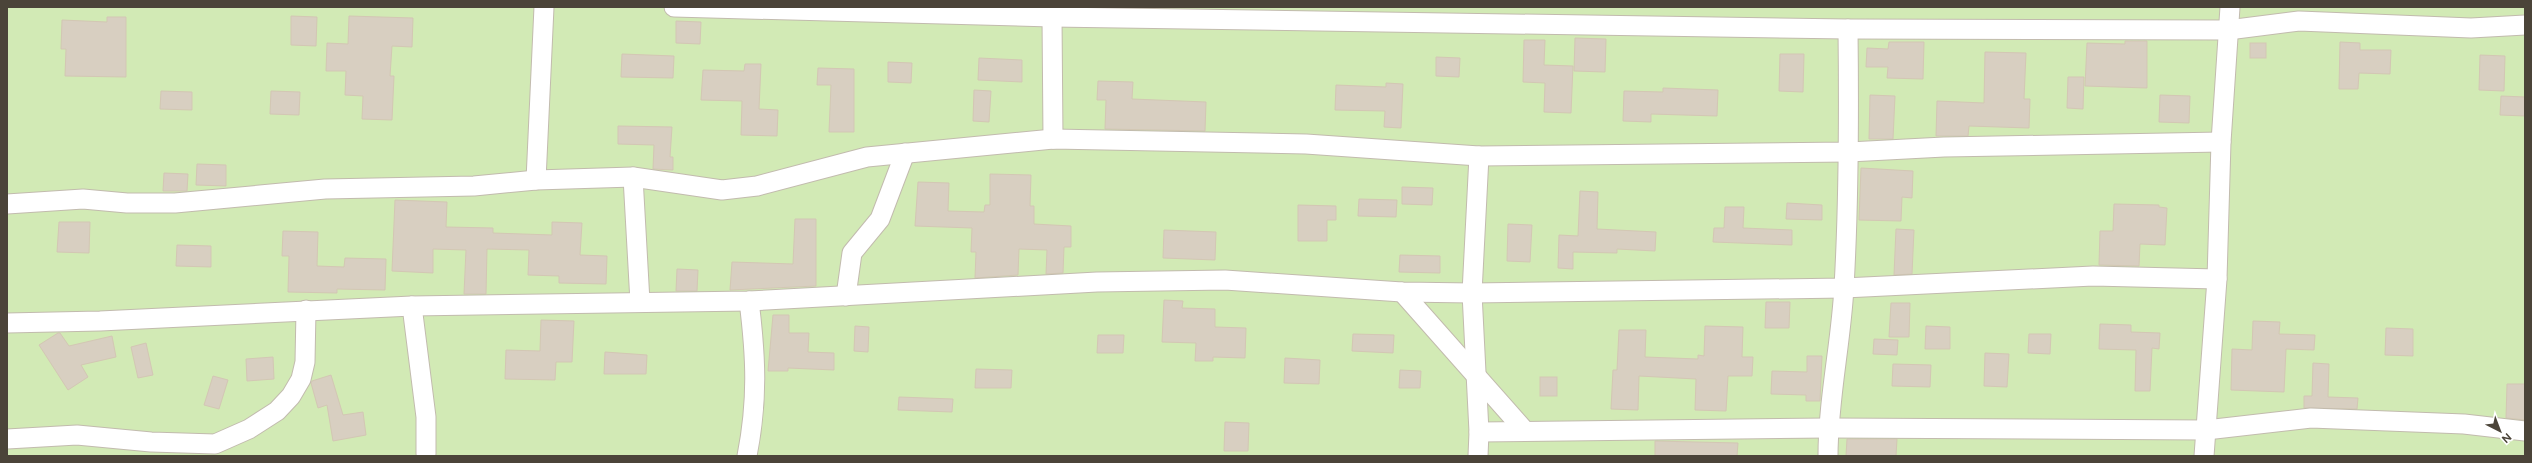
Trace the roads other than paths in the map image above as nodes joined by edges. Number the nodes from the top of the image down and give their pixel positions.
1 (544, 7) edge
2 (674, 7) edge
3 (2230, 7) edge
4 (1453, 14) edge
5 (1052, 17) junction
6 (2525, 25) edge
7 (1848, 29) junction
8 (2228, 30) junction
9 (1053, 140) junction
10 (2220, 142) junction
11 (1849, 152) junction
12 (905, 153) junction
13 (1479, 156) junction
14 (633, 177) junction
15 (536, 180) junction
16 (7, 204) edge
17 (2217, 279) junction
18 (1844, 288) junction
19 (1402, 292) junction
20 (1472, 293) junction
21 (846, 296) junction
22 (750, 301) junction
23 (640, 302) junction
24 (412, 306) junction
25 (306, 310) junction
26 (7, 323) edge
27 (1476, 373) junction
28 (1828, 428) junction
29 (2206, 430) junction
30 (1525, 431) junction
31 (2525, 431) edge
32 (1479, 432) junction
33 (7, 439) edge
34 (202, 450) edge
35 (426, 454) dead end
36 (746, 456) edge
37 (1478, 456) edge
38 (1828, 456) edge
39 (2204, 456) edge

1 - 15 street
2 - 5 street
3 - 8 street
4 - 5 street
4 - 7 street
5 - 9 street
6 - 8 street
7 - 8 street
7 - 11 street
8 - 10 street
9 - 12 street
9 - 13 street
10 - 11 street
10 - 17 street
11 - 13 street
11 - 18 street
12 - 14 street
12 - 21 street
13 - 20 street
14 - 15 street
14 - 23 street
15 - 16 street
17 - 18 street
17 - 29 street
18 - 20 street
18 - 28 street
19 - 20 street
19 - 21 street
19 - 27 street
20 - 27 street
21 - 22 street
22 - 23 street
22 - 36 street
23 - 24 street
24 - 25 street
24 - 35 street
25 - 26 street
25 - 34 street
27 - 30 street
27 - 32 street
28 - 29 street
28 - 30 street
28 - 38 street
29 - 31 street
29 - 39 street
30 - 32 street
32 - 37 street
33 - 34 street

